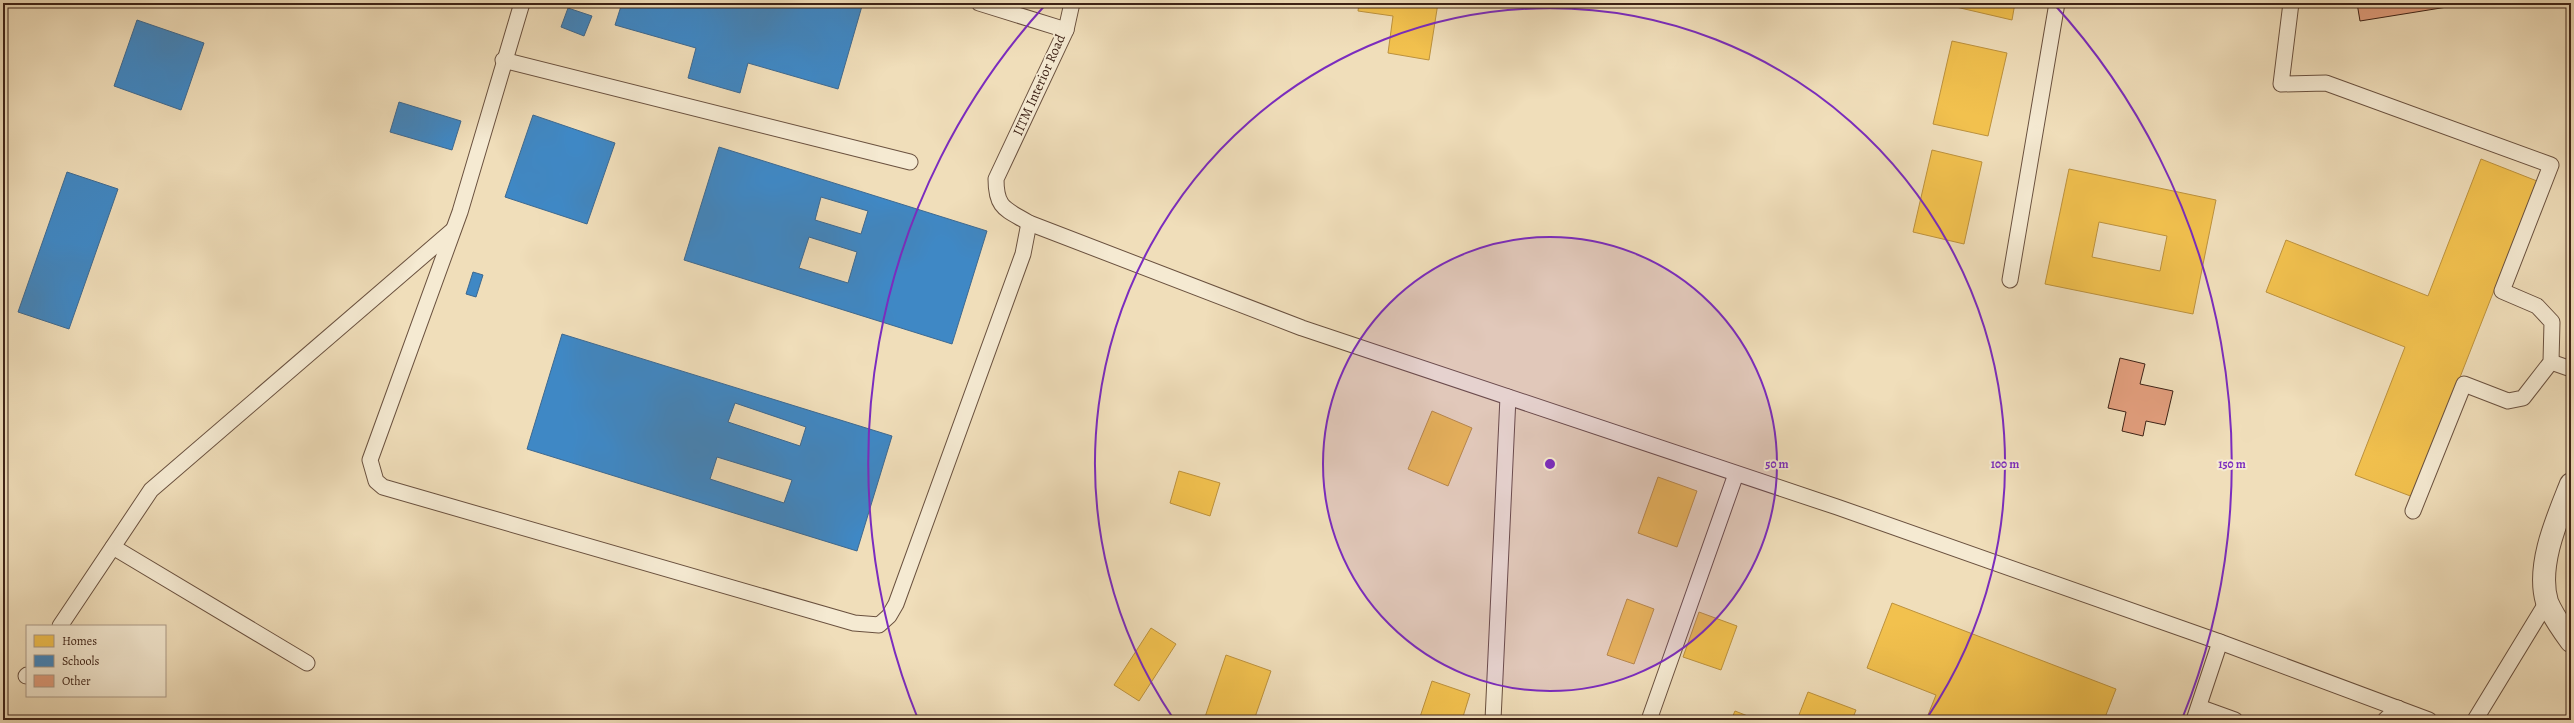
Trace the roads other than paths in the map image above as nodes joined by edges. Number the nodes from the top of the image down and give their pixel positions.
1 (522, 3) edge
2 (979, 3) edge
3 (1072, 3) edge
4 (2057, 3) edge
5 (2291, 3) edge
6 (1066, 30) junction
7 (503, 60) junction
8 (910, 162) dead end
9 (1030, 223) junction
10 (454, 230) junction
11 (2010, 280) dead end
12 (2551, 362) junction
13 (2571, 369) edge
14 (1508, 397) junction
15 (1736, 474) junction
16 (2571, 484) edge
17 (2413, 510) dead end
18 (113, 548) junction
19 (2547, 602) junction
20 (61, 625) edge
21 (2571, 641) edge
22 (2220, 642) junction
23 (307, 663) dead end
24 (2398, 708) junction
25 (2196, 713) edge
26 (1493, 720) edge
27 (1649, 720) edge
28 (2235, 720) edge
29 (2385, 720) edge
30 (2429, 720) edge
31 (2475, 720) edge

1 - 7 lane
2 - 6 lane, IITM Interior Road
3 - 6 lane
4 - 11 lane
5 - 12 lane
6 - 9 lane, IITM Interior Road
7 - 8 lane
7 - 10 lane
9 - 10 lane
9 - 14 lane
10 - 18 lane
12 - 13 lane
12 - 17 lane
14 - 15 lane
14 - 26 lane
15 - 22 lane
15 - 27 lane
16 - 19 street
18 - 20 lane
18 - 23 lane
19 - 21 street
19 - 31 lane
22 - 24 lane
22 - 25 lane
24 - 29 lane
24 - 30 lane
25 - 28 lane

